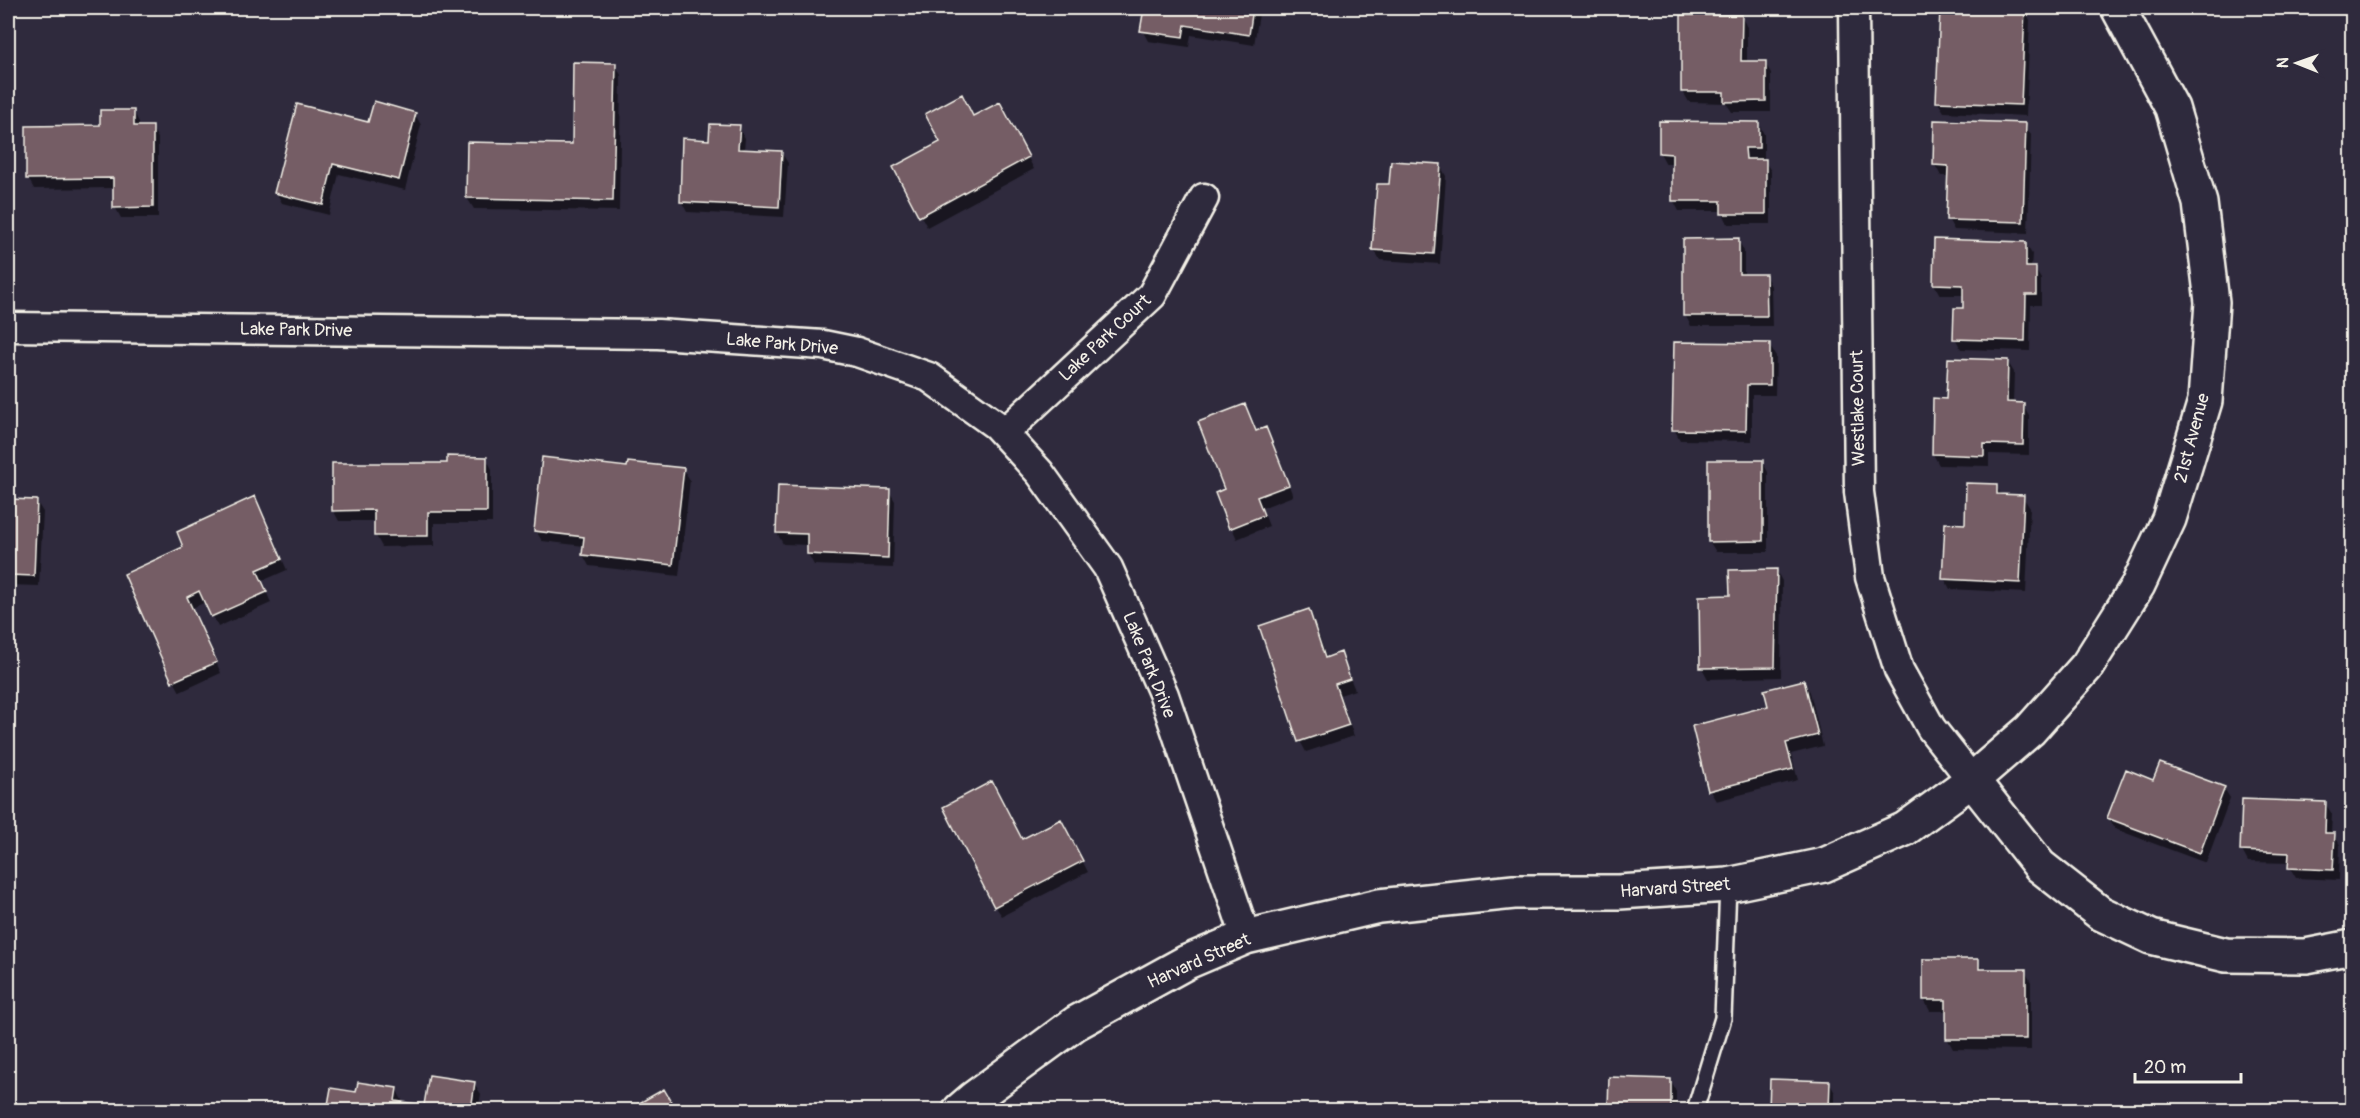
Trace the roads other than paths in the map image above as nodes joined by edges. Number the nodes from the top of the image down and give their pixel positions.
1 (1854, 8) edge
2 (2118, 8) edge
3 (1204, 198) dead end
4 (8, 327) edge
5 (1004, 433) junction
6 (1972, 780) junction
7 (1728, 885) junction
8 (1246, 937) junction
9 (2352, 947) edge
10 (960, 1110) edge
11 (1695, 1110) edge

1 - 6 street, Westlake Court
2 - 6 street, 21st Avenue
3 - 5 street, Lake Park Court
4 - 5 street, Lake Park Drive
5 - 8 street, Lake Park Drive
6 - 7 street, Harvard Street
6 - 9 street
7 - 8 street, Harvard Street
7 - 11 lane
8 - 10 street, Harvard Street

